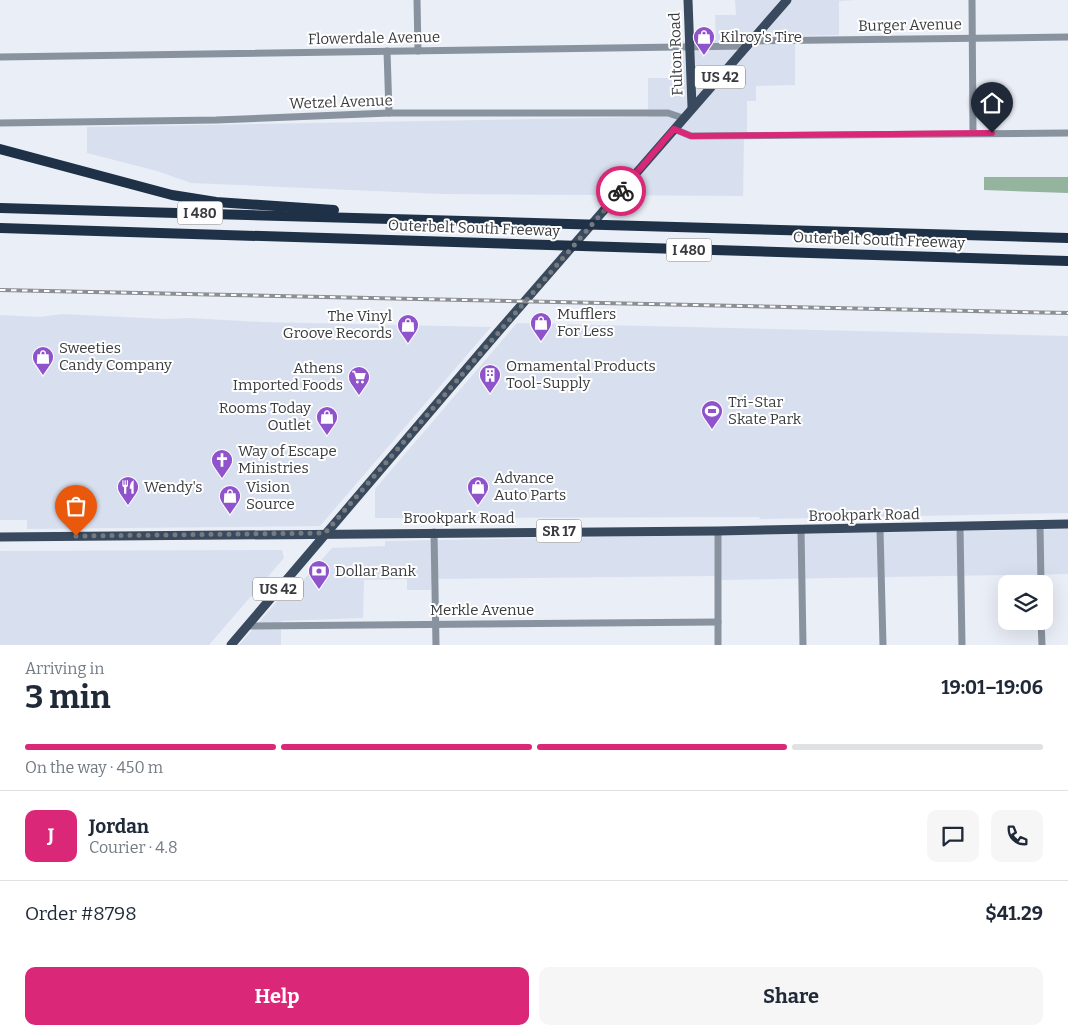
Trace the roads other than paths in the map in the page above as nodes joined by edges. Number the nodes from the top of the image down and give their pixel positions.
1 (417, 0) edge
2 (688, 0) edge
3 (787, 0) edge
4 (972, 0) edge
5 (1068, 37) edge
6 (973, 38) junction
7 (750, 43) junction
8 (689, 47) junction
9 (387, 51) junction
10 (418, 51) junction
11 (0, 57) edge
12 (692, 107) junction
13 (389, 114) junction
14 (683, 118) junction
15 (0, 123) edge
16 (674, 129) junction
17 (1068, 132) edge
18 (973, 133) junction
19 (0, 148) edge
20 (0, 208) edge
21 (399, 218) junction
22 (0, 228) edge
23 (1068, 238) edge
24 (1068, 261) edge
25 (1068, 524) edge
26 (1040, 525) junction
27 (960, 527) junction
28 (801, 529) junction
29 (880, 529) junction
30 (718, 531) junction
31 (434, 532) junction
32 (325, 533) junction
33 (0, 537) edge
34 (1041, 575) edge
35 (718, 622) junction
36 (436, 624) junction
37 (247, 626) junction
38 (1042, 630) edge
39 (231, 645) edge
40 (436, 645) edge
41 (718, 645) edge
42 (803, 645) edge
43 (883, 645) edge
44 (962, 645) edge
45 (1042, 645) edge

1 - 10 street
2 - 8 main road, Fulton Road
3 - 7 main road, US 42
4 - 6 street
5 - 6 street, Burger Avenue
6 - 7 street, Burger Avenue
6 - 18 street
7 - 8 street, Flowerdale Avenue
7 - 12 main road, US 42
8 - 10 street, Flowerdale Avenue
8 - 12 main road, Fulton Road
9 - 10 street, Flowerdale Avenue
9 - 11 street, Flowerdale Avenue
9 - 13 street
12 - 14 main road, US 42
13 - 14 street, Wetzel Avenue
13 - 15 street, Wetzel Avenue
14 - 16 main road, US 42
16 - 18 street
16 - 32 main road, US 42
17 - 18 street
19 - 21 highway
20 - 21 highway, Outerbelt South Freeway / I 480
21 - 23 highway, Outerbelt South Freeway / I 480
22 - 24 highway, Outerbelt South Freeway / I 480
25 - 26 main road, Brookpark Road / SR 17
26 - 27 main road, Brookpark Road / SR 17
26 - 34 street
27 - 29 main road, Brookpark Road / SR 17
27 - 44 street
28 - 29 main road, Brookpark Road / SR 17
28 - 30 main road, Brookpark Road / SR 17
28 - 42 street
29 - 43 street
30 - 31 main road, Brookpark Road / SR 17
30 - 35 street
31 - 32 main road, Brookpark Road / SR 17
31 - 36 street
32 - 33 main road, Brookpark Road / SR 17
32 - 37 main road, US 42
35 - 36 street, Merkle Avenue
35 - 41 street
36 - 37 street, Merkle Avenue
36 - 40 street
37 - 39 main road, US 42
38 - 45 street

